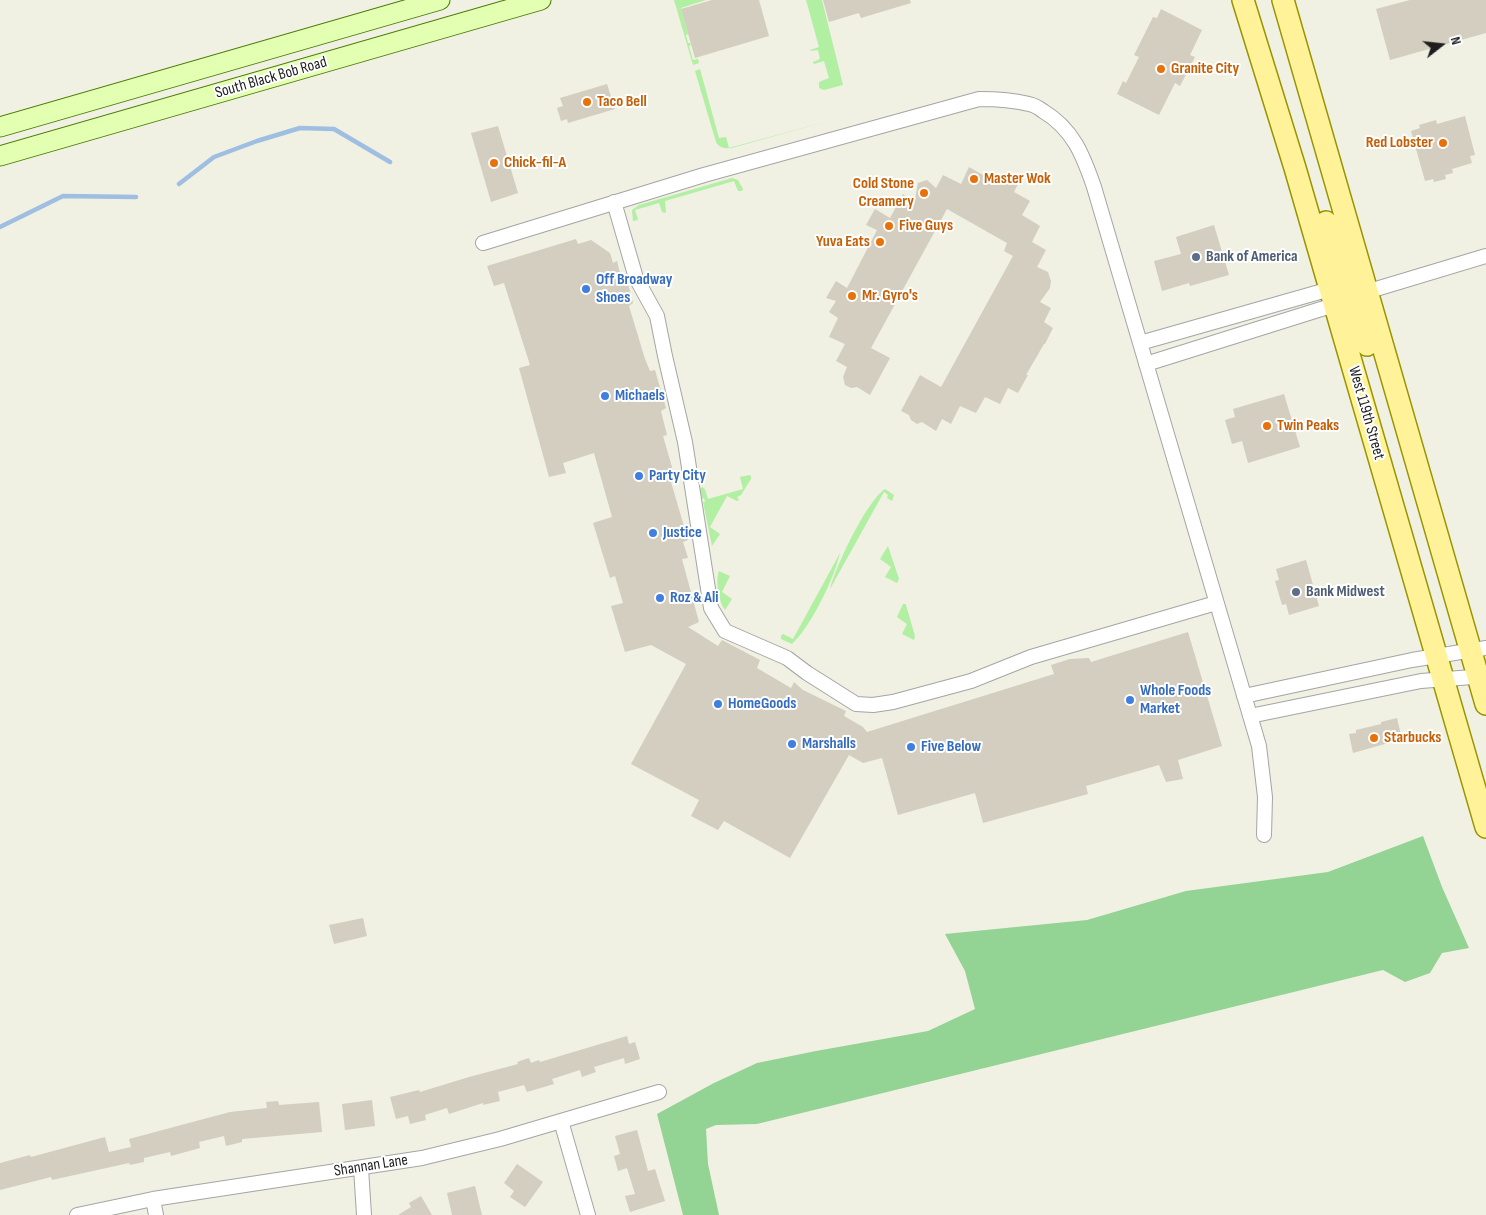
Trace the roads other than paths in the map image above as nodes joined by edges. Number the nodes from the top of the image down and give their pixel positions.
1 (440, 0) edge
2 (541, 0) edge
3 (1244, 0) edge
4 (1283, 0) edge
5 (0, 127) edge
6 (1285, 134) junction
7 (0, 156) edge
8 (614, 202) junction
9 (483, 242) dead end
10 (1486, 256) edge
11 (1366, 292) junction
12 (1332, 297) junction
13 (1140, 343) junction
14 (1146, 364) junction
15 (1424, 492) junction
16 (1216, 603) junction
17 (1461, 651) edge
18 (1467, 677) edge
19 (1244, 696) junction
20 (1486, 704) edge
21 (1250, 716) junction
22 (1486, 827) edge
23 (1264, 835) dead end
24 (659, 1092) dead end
25 (561, 1121) junction
26 (361, 1168) junction
27 (153, 1199) junction
28 (77, 1215) edge
29 (156, 1215) edge
30 (364, 1215) edge
31 (588, 1215) edge

1 - 5 main road, South Black Bob Road
2 - 7 main road, South Black Bob Road
3 - 6 main road, West 119th Street
4 - 11 main road, West 119th Street
6 - 11 main road
6 - 12 main road, West 119th Street
8 - 9 street
8 - 13 street
8 - 16 street
10 - 11 street
11 - 15 main road, West 119th Street
12 - 13 street
12 - 14 street
12 - 15 main road
12 - 17 main road, West 119th Street
13 - 14 street
14 - 16 street
15 - 17 main road, West 119th Street
16 - 19 street
17 - 18 main road, West 119th Street
17 - 18 main road, West 119th Street
17 - 19 street
18 - 20 main road, West 119th Street
18 - 21 street
18 - 22 main road, West 119th Street
19 - 21 street
21 - 23 street
24 - 25 street, Shannan Lane
25 - 26 street, Shannan Lane
25 - 31 street
26 - 27 street, Shannan Lane
26 - 30 street
27 - 28 street, Shannan Lane
27 - 29 street

